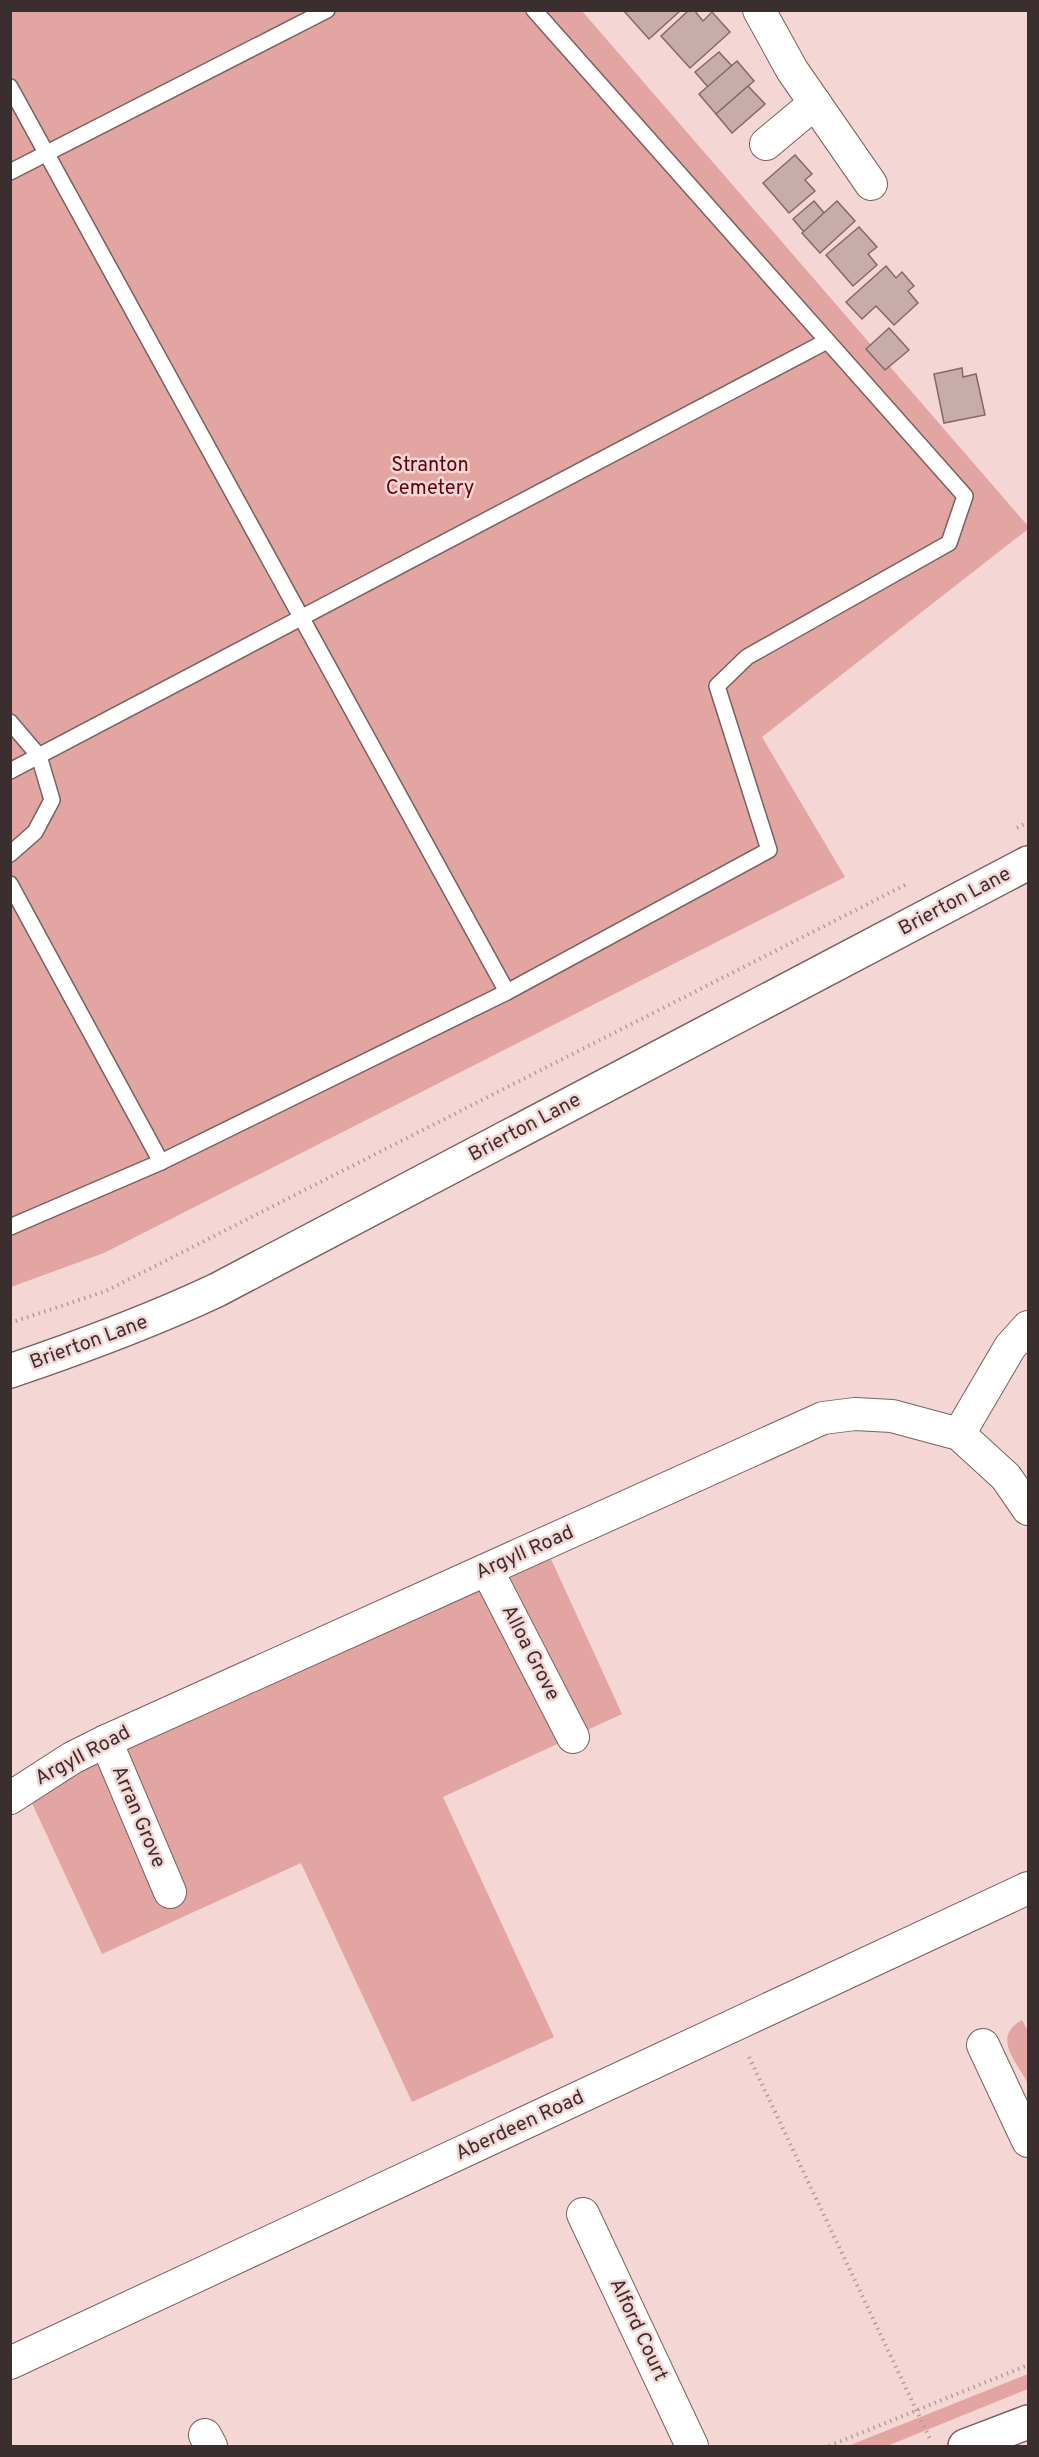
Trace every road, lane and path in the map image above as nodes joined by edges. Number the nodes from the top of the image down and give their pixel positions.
1 (327, 10) edge
2 (534, 10) edge
3 (759, 10) edge
4 (10, 87) edge
5 (815, 103) junction
6 (766, 144) dead end
7 (47, 154) junction
8 (10, 172) edge
9 (871, 184) dead end
10 (827, 341) junction
11 (300, 618) junction
12 (10, 722) edge
13 (39, 756) junction
14 (10, 771) edge
15 (1029, 822) edge
16 (1007, 832) dead end
17 (10, 854) edge
18 (1029, 863) edge
19 (912, 881) dead end
20 (10, 884) edge
21 (507, 992) junction
22 (161, 1162) junction
23 (10, 1227) edge
24 (10, 1323) edge
25 (1029, 1327) edge
26 (10, 1371) edge
27 (959, 1434) junction
28 (1029, 1509) edge
29 (487, 1570) junction
30 (573, 1737) dead end
31 (106, 1741) junction
32 (10, 1798) edge
33 (1029, 1888) edge
34 (170, 1892) dead end
35 (734, 2027) junction
36 (983, 2045) dead end
37 (1029, 2141) edge
38 (583, 2214) dead end
39 (10, 2363) edge
40 (1029, 2365) edge
41 (916, 2411) junction
42 (1029, 2422) edge
43 (692, 2446) edge
44 (829, 2446) edge
45 (934, 2446) edge
46 (965, 2446) edge

1 - 7 lane
2 - 10 lane
3 - 5 street
4 - 7 lane
5 - 6 street
5 - 9 street
7 - 8 lane
7 - 11 lane
10 - 11 lane
10 - 21 lane
11 - 13 lane
11 - 21 lane
12 - 13 lane
13 - 14 lane
13 - 17 lane
15 - 16 path
18 - 26 street, Brierton Lane
19 - 24 path
20 - 22 lane
21 - 22 lane
22 - 23 lane
25 - 27 street
27 - 28 street, Argyll Road
27 - 29 street, Argyll Road
29 - 30 street, Alloa Grove
29 - 31 street, Argyll Road
31 - 32 street, Argyll Road
31 - 34 street, Arran Grove
33 - 35 street, Aberdeen Road
35 - 39 street, Aberdeen Road
35 - 41 path
36 - 37 street
38 - 43 street, Alford Court
40 - 41 path
41 - 44 path
41 - 45 path
42 - 46 street

